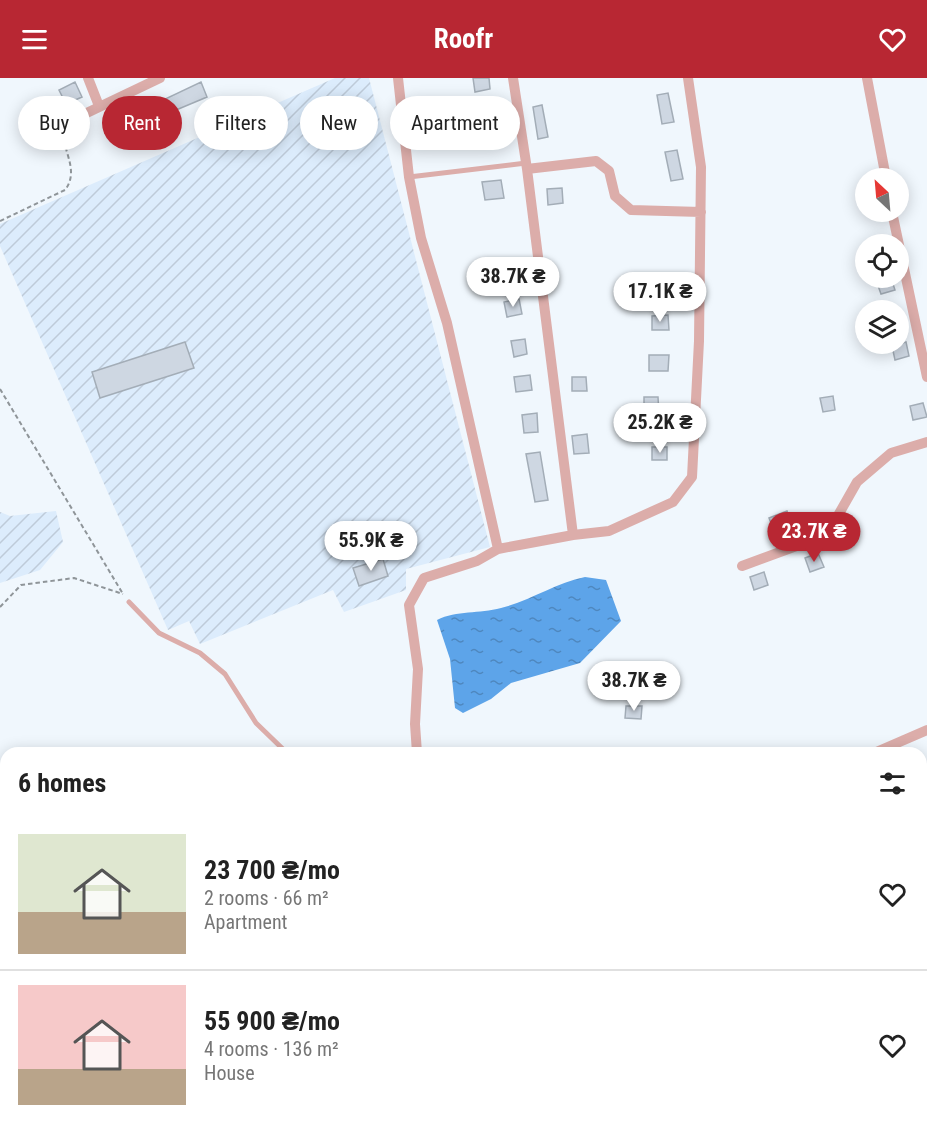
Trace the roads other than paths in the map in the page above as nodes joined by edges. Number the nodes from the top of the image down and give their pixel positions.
1 (88, 78) edge
2 (160, 78) edge
3 (398, 78) edge
4 (513, 78) edge
5 (688, 78) edge
6 (867, 78) edge
7 (99, 106) junction
8 (90, 111) edge
9 (527, 166) junction
10 (884, 168) edge
11 (409, 177) junction
12 (701, 212) junction
13 (894, 222) edge
14 (927, 377) edge
15 (927, 442) edge
16 (573, 535) junction
17 (498, 549) junction
18 (742, 566) dead end
19 (129, 602) dead end
20 (927, 730) edge
21 (281, 747) edge
22 (417, 747) edge
23 (888, 747) edge

1 - 7 street
2 - 7 street
3 - 11 street
4 - 9 street
5 - 12 street
6 - 10 street
7 - 8 street
9 - 11 lane
9 - 12 street
9 - 16 street
11 - 17 street
12 - 16 street
13 - 14 street
15 - 18 street
16 - 17 street
17 - 22 street
19 - 21 lane
20 - 23 street

